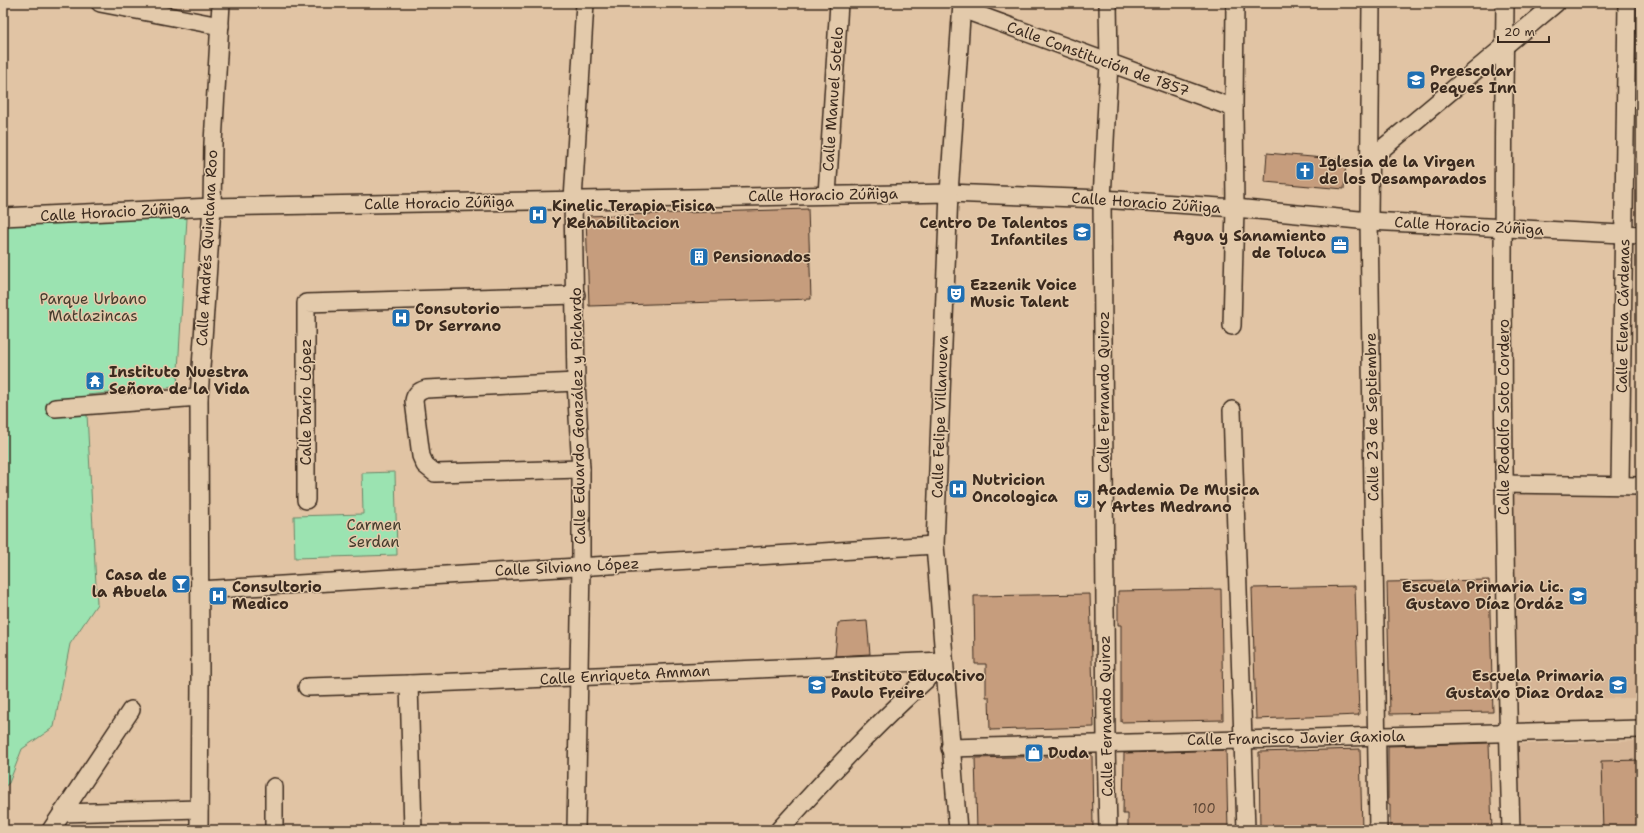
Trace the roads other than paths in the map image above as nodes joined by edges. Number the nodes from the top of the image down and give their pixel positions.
1 (100, 3) edge
2 (221, 3) edge
3 (585, 3) edge
4 (840, 3) edge
5 (1108, 3) edge
6 (1235, 3) edge
7 (1371, 3) edge
8 (1505, 3) edge
9 (1556, 3) edge
10 (1627, 3) edge
11 (962, 6) edge
12 (220, 26) junction
13 (1505, 47) junction
14 (1109, 63) junction
15 (1234, 108) junction
16 (1370, 159) junction
17 (949, 193) junction
18 (827, 195) junction
19 (1102, 199) junction
20 (573, 200) junction
21 (212, 207) junction
22 (1236, 208) junction
23 (3, 217) edge
24 (1369, 221) junction
25 (1504, 228) junction
26 (1624, 234) junction
27 (1641, 235) edge
28 (576, 295) junction
29 (1232, 326) dead end
30 (576, 382) junction
31 (199, 397) junction
32 (55, 408) dead end
33 (1232, 410) dead end
34 (581, 470) junction
35 (1504, 484) junction
36 (1620, 485) junction
37 (1641, 486) edge
38 (306, 500) dead end
39 (935, 546) junction
40 (581, 566) junction
41 (200, 590) junction
42 (943, 663) junction
43 (580, 677) junction
44 (409, 684) junction
45 (307, 686) dead end
46 (131, 710) dead end
47 (1641, 729) edge
48 (1508, 733) junction
49 (1375, 736) junction
50 (1244, 740) junction
51 (1106, 743) junction
52 (950, 748) junction
53 (274, 786) dead end
54 (198, 809) junction
55 (62, 813) junction
56 (51, 830) edge
57 (199, 830) edge
58 (274, 830) edge
59 (413, 830) edge
60 (576, 830) edge
61 (779, 830) edge
62 (958, 830) edge
63 (1108, 830) edge
64 (1246, 830) edge
65 (1378, 830) edge
66 (1511, 830) edge

1 - 12 street
2 - 12 street, Calle Andrés Quintana Roo
3 - 20 street, Calle Eduardo González y Pichardo
4 - 18 street, Calle Manuel Sotelo
5 - 14 street, Calle Fernando Quiroz
6 - 15 street
7 - 16 street, Calle 23 de Septiembre
8 - 13 street, Calle Rodolfo Soto Cordero
9 - 13 street
10 - 26 street, Calle Elena Cárdenas
11 - 14 street, Calle Constitución de 1857
11 - 17 street, Calle Felipe Villanueva
12 - 21 street, Calle Andrés Quintana Roo
13 - 16 street
13 - 25 street, Calle Rodolfo Soto Cordero
14 - 15 street, Calle Constitución de 1857
14 - 19 street, Calle Fernando Quiroz
15 - 22 street
16 - 24 street, Calle 23 de Septiembre
17 - 18 street, Calle Horacio Zúñiga
17 - 19 street, Calle Horacio Zúñiga
17 - 39 street, Calle Felipe Villanueva
18 - 20 street, Calle Horacio Zúñiga
19 - 22 street, Calle Horacio Zúñiga
19 - 51 street, Calle Fernando Quiroz
20 - 21 street, Calle Horacio Zúñiga
20 - 28 street, Calle Eduardo González y Pichardo
21 - 23 street, Calle Horacio Zúñiga
21 - 31 street, Calle Andrés Quintana Roo
22 - 24 street, Calle Horacio Zúñiga
22 - 29 street
24 - 25 street, Calle Horacio Zúñiga
24 - 49 street, Calle 23 de Septiembre
25 - 26 street, Calle Horacio Zúñiga
25 - 35 street, Calle Rodolfo Soto Cordero
26 - 27 street, Calle Horacio Zúñiga
26 - 36 street, Calle Elena Cárdenas
28 - 30 street, Calle Eduardo González y Pichardo
28 - 38 street, Calle Darío López
30 - 34 street, Calle Eduardo González y Pichardo
30 - 34 street
31 - 32 street
31 - 41 street, Calle Andrés Quintana Roo
33 - 50 street
34 - 40 street, Calle Eduardo González y Pichardo
35 - 36 street
35 - 48 street, Calle Rodolfo Soto Cordero
36 - 37 street
39 - 40 street, Calle Silviano López
39 - 42 street, Calle Felipe Villanueva
40 - 41 street, Calle Silviano López
40 - 43 street, Calle Eduardo González y Pichardo
41 - 54 street, Calle Andrés Quintana Roo
42 - 43 street, Calle Enriqueta Amman
42 - 52 street, Calle Felipe Villanueva
42 - 61 street
43 - 44 street, Calle Enriqueta Amman
43 - 60 street, Calle Eduardo González y Pichardo
44 - 45 street, Calle Enriqueta Amman
44 - 59 street
46 - 55 street
47 - 48 street, Calle Francisco Javier Gaxiola
48 - 49 street, Calle Francisco Javier Gaxiola
48 - 66 street, Calle Rodolfo Soto Cordero
49 - 50 street, Calle Francisco Javier Gaxiola
49 - 65 street, Calle 23 de Septiembre
50 - 51 street, Calle Francisco Javier Gaxiola
50 - 64 street
51 - 52 street, Calle Francisco Javier Gaxiola
51 - 63 street, Calle Fernando Quiroz
52 - 62 street, Calle Felipe Villanueva
53 - 58 street
54 - 55 street
54 - 57 street, Calle Andrés Quintana Roo
55 - 56 street

